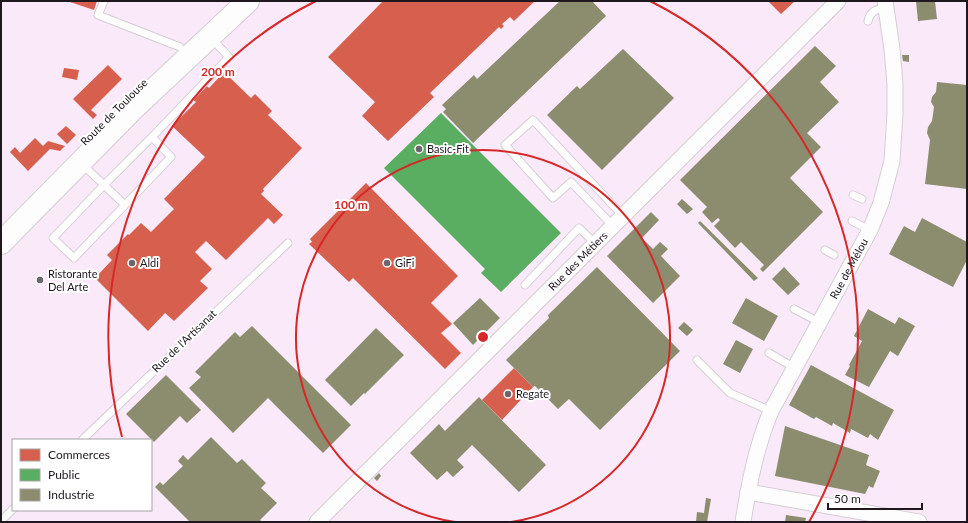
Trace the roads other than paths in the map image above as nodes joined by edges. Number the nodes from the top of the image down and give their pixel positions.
1 (104, 1) edge
2 (230, 1) edge
3 (248, 1) edge
4 (838, 1) edge
5 (885, 4) edge
6 (868, 21) dead end
7 (210, 37) junction
8 (180, 47) junction
9 (152, 138) junction
10 (80, 163) junction
11 (104, 185) junction
12 (853, 195) dead end
13 (862, 199) dead end
14 (125, 205) junction
15 (618, 221) junction
16 (852, 221) dead end
17 (1, 225) edge
18 (870, 230) junction
19 (1, 243) edge
20 (288, 243) dead end
21 (596, 244) junction
22 (825, 250) dead end
23 (834, 255) dead end
24 (525, 285) dead end
25 (794, 309) dead end
26 (819, 322) junction
27 (769, 353) dead end
28 (697, 360) dead end
29 (795, 368) junction
30 (771, 411) junction
31 (83, 439) edge
32 (748, 492) junction
33 (12, 509) edge
34 (1, 521) edge
35 (317, 522) edge
36 (743, 522) edge
37 (919, 522) edge

1 - 8 lane
2 - 8 main road, Route de Toulouse
3 - 7 main road
4 - 15 street, Rue des Métiers
5 - 6 lane
5 - 18 street, Rue de Mélou
7 - 9 lane
7 - 10 main road
8 - 17 main road, Route de Toulouse
9 - 11 lane
9 - 14 lane
10 - 11 lane
10 - 19 main road
11 - 14 lane
11 - 14 lane
12 - 13 lane
15 - 15 lane
15 - 21 street, Rue des Métiers
16 - 18 lane
18 - 26 street, Rue de Mélou
20 - 31 lane, Rue de l'Artisanat
21 - 24 lane
21 - 35 street, Rue des Métiers
22 - 23 lane
25 - 26 lane
26 - 29 street, Rue de Mélou
27 - 29 lane
28 - 30 lane
29 - 30 street, Rue de Mélou
30 - 32 street, Rue de Mélou
32 - 36 street, Rue de Mélou
32 - 37 street
33 - 34 lane

